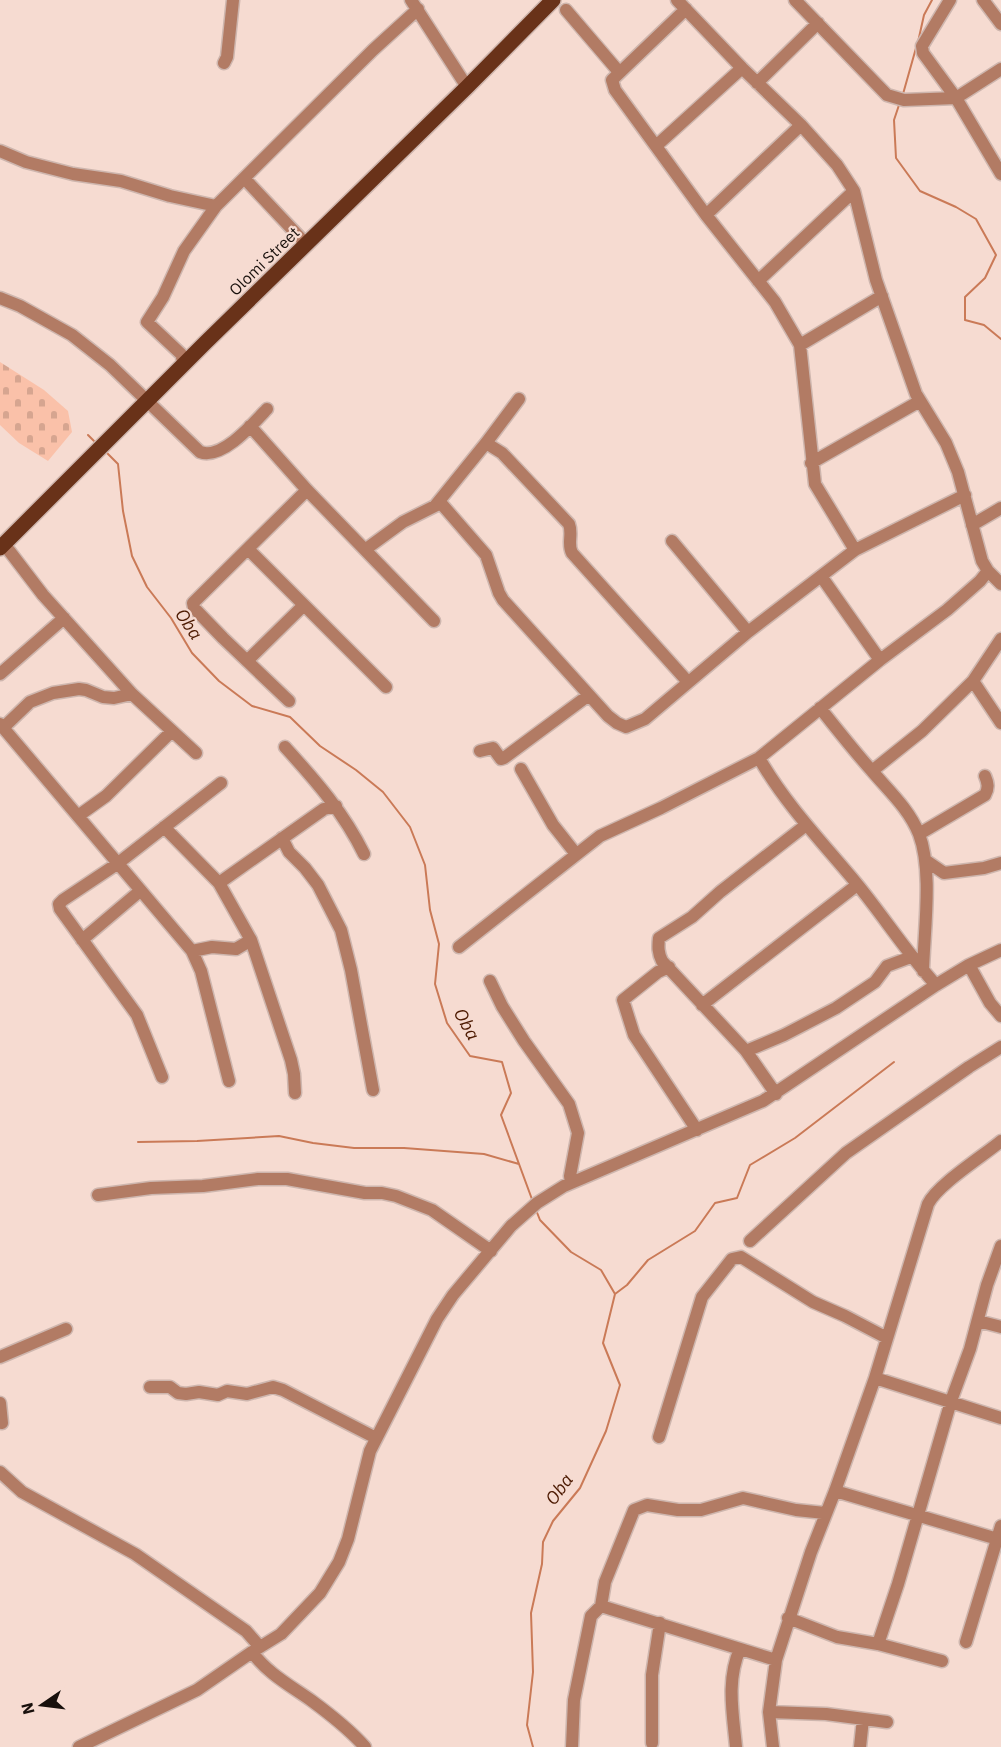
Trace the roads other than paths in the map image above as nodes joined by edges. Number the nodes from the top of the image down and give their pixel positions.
1 (233, 0) edge
2 (553, 0) edge
3 (795, 0) edge
4 (950, 0) edge
5 (983, 0) edge
6 (681, 4) edge
7 (415, 5) edge
8 (566, 10) dead end
9 (818, 23) junction
10 (1001, 24) edge
11 (224, 63) dead end
12 (742, 68) junction
13 (1001, 69) edge
14 (619, 72) junction
15 (757, 83) junction
16 (467, 87) junction
17 (956, 98) junction
18 (801, 125) junction
19 (656, 146) junction
20 (0, 151) edge
21 (1001, 174) edge
22 (244, 178) junction
23 (854, 191) junction
24 (216, 206) junction
25 (706, 215) junction
26 (306, 244) junction
27 (758, 281) junction
28 (882, 296) junction
29 (0, 298) edge
30 (800, 345) junction
31 (184, 364) junction
32 (519, 399) dead end
33 (148, 401) junction
34 (920, 401) junction
35 (267, 409) dead end
36 (250, 426) junction
37 (486, 443) junction
38 (811, 464) junction
39 (307, 490) junction
40 (965, 495) junction
41 (439, 501) junction
42 (1001, 508) edge
43 (972, 525) junction
44 (672, 541) dead end
45 (2, 546) edge
46 (248, 549) junction
47 (366, 549) junction
48 (855, 550) junction
49 (988, 571) junction
50 (821, 576) junction
51 (1001, 584) edge
52 (303, 606) junction
53 (64, 618) junction
54 (434, 621) dead end
55 (748, 632) junction
56 (1001, 639) edge
57 (880, 660) junction
58 (247, 661) junction
59 (0, 674) edge
60 (973, 681) junction
61 (688, 682) junction
62 (386, 687) dead end
63 (132, 694) junction
64 (589, 695) junction
65 (289, 701) dead end
66 (820, 708) junction
67 (1001, 723) edge
68 (2, 726) edge
69 (172, 731) junction
70 (285, 747) dead end
71 (480, 751) dead end
72 (196, 753) dead end
73 (759, 758) junction
74 (521, 769) dead end
75 (872, 771) junction
76 (985, 776) dead end
77 (221, 783) dead end
78 (336, 806) junction
79 (78, 816) junction
80 (806, 825) junction
81 (164, 827) junction
82 (919, 834) junction
83 (282, 838) junction
84 (364, 854) dead end
85 (576, 854) junction
86 (925, 860) junction
87 (1001, 863) edge
88 (117, 864) junction
89 (944, 873) junction
90 (219, 884) junction
91 (857, 885) junction
92 (927, 887) junction
93 (140, 891) junction
94 (82, 940) junction
95 (251, 940) junction
96 (459, 946) dead end
97 (1001, 950) edge
98 (192, 951) junction
99 (911, 957) junction
100 (969, 965) junction
101 (669, 967) junction
102 (922, 970) junction
103 (490, 981) dead end
104 (936, 986) junction
105 (702, 1005) junction
106 (1001, 1016) edge
107 (1001, 1047) edge
108 (746, 1051) junction
109 (162, 1077) dead end
110 (230, 1081) dead end
111 (373, 1090) dead end
112 (295, 1093) dead end
113 (776, 1094) junction
114 (697, 1130) junction
115 (1001, 1141) edge
116 (570, 1183) junction
117 (98, 1195) dead end
118 (750, 1241) dead end
119 (1001, 1246) edge
120 (491, 1251) junction
121 (978, 1321) junction
122 (1001, 1327) edge
123 (66, 1329) dead end
124 (886, 1338) junction
125 (0, 1357) edge
126 (875, 1378) junction
127 (150, 1387) dead end
128 (951, 1401) junction
129 (0, 1403) edge
130 (1001, 1418) edge
131 (2, 1423) dead end
132 (659, 1437) dead end
133 (376, 1438) junction
134 (0, 1472) edge
135 (835, 1491) junction
136 (825, 1514) junction
137 (917, 1516) junction
138 (1000, 1535) edge
139 (600, 1606) junction
140 (788, 1618) junction
141 (660, 1623) junction
142 (966, 1642) dead end
143 (878, 1644) junction
144 (256, 1649) junction
145 (740, 1649) junction
146 (776, 1660) junction
147 (942, 1661) dead end
148 (769, 1712) junction
149 (863, 1719) junction
150 (887, 1722) dead end
151 (652, 1743) dead end
152 (79, 1747) edge
153 (364, 1747) edge
154 (572, 1747) edge
155 (736, 1747) edge
156 (773, 1747) edge
157 (860, 1747) edge

1 - 11 street
2 - 16 main road, Olomi Street
3 - 9 street
4 - 17 street
5 - 10 street
6 - 12 street
6 - 14 street
7 - 16 street
7 - 22 street
8 - 14 street
9 - 15 street
9 - 17 street
12 - 15 street
12 - 19 street
13 - 17 street
14 - 19 street
15 - 18 street
16 - 26 main road, Olomi Street
17 - 21 street
18 - 23 street
18 - 25 street
19 - 25 street
20 - 24 street
22 - 24 street
22 - 26 street
23 - 27 street
23 - 28 street
24 - 31 street
25 - 27 street
26 - 31 main road, Olomi Street
27 - 30 street
28 - 30 street
28 - 34 street
29 - 33 street
30 - 38 street
31 - 33 main road, Olomi Street
32 - 37 street
33 - 36 street
33 - 45 main road, Olomi Street
34 - 38 street
34 - 40 street
35 - 36 street
36 - 39 street
37 - 41 street
37 - 61 street
38 - 48 street
39 - 46 street
39 - 47 street
40 - 43 street
40 - 48 street
41 - 47 street
41 - 64 street
42 - 43 street
43 - 49 street
44 - 55 street
45 - 53 street
46 - 52 street
46 - 58 street
47 - 54 street
48 - 50 street
49 - 51 street
49 - 57 street
50 - 55 street
50 - 57 street
52 - 58 street
52 - 62 street
53 - 59 street
53 - 63 street
55 - 61 street
56 - 60 street
57 - 66 street
58 - 65 street
60 - 67 street
60 - 75 street
61 - 64 street
63 - 68 street
63 - 69 street
64 - 71 street
66 - 73 street
66 - 75 street
68 - 79 street
69 - 72 street
69 - 79 street
70 - 78 street
73 - 80 street
73 - 85 street
74 - 85 street
75 - 82 street
76 - 82 street
77 - 81 street
78 - 83 street
78 - 84 street
79 - 88 street
80 - 91 street
80 - 101 street
81 - 88 street
81 - 90 street
82 - 86 street
83 - 90 street
83 - 111 street
85 - 96 street
86 - 89 street
86 - 92 street
87 - 89 street
88 - 93 street
88 - 94 street
89 - 92 street
90 - 95 street
91 - 99 street
91 - 105 street
92 - 102 street
93 - 94 street
93 - 98 street
94 - 109 street
95 - 98 street
95 - 112 street
97 - 100 street
98 - 110 street
99 - 102 street
99 - 108 street
100 - 104 street
100 - 106 street
101 - 105 street
101 - 114 street
102 - 104 street
103 - 116 street
104 - 113 street
105 - 108 street
107 - 118 street
108 - 113 street
113 - 114 street
114 - 116 street
115 - 124 street
116 - 120 street
117 - 120 street
119 - 121 street
120 - 133 street
121 - 122 street
121 - 128 street
123 - 125 street
124 - 126 street
124 - 132 street
126 - 128 street
126 - 135 street
127 - 133 street
128 - 130 street
128 - 137 street
129 - 131 street
133 - 144 street
134 - 144 street
135 - 136 street
135 - 137 street
136 - 139 street
136 - 140 street
137 - 138 street
137 - 143 street
138 - 142 street
139 - 141 street
139 - 154 street
140 - 143 street
140 - 146 street
141 - 145 street
141 - 151 street
143 - 147 street
144 - 152 street
144 - 153 street
145 - 146 street
145 - 155 street
146 - 148 street
148 - 149 street
148 - 156 street
149 - 150 street
149 - 157 street

